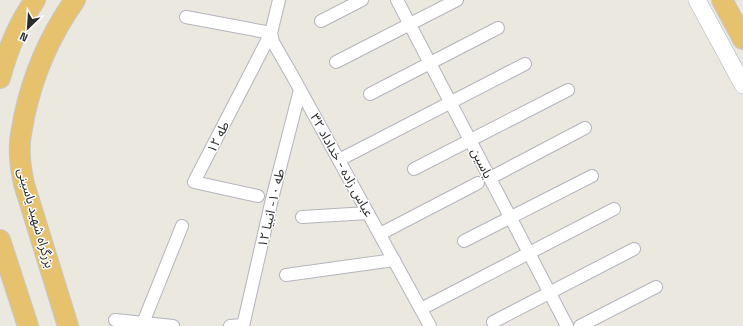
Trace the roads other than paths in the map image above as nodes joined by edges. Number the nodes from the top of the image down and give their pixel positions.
1 (34, 0) edge
2 (75, 0) edge
3 (279, 0) edge
4 (362, 0) edge
5 (397, 0) edge
6 (457, 0) edge
7 (697, 0) edge
8 (700, 0) edge
9 (722, 0) edge
10 (186, 17) dead end
11 (321, 21) dead end
12 (410, 24) junction
13 (498, 28) dead end
14 (271, 33) junction
15 (743, 41) edge
16 (336, 62) dead end
17 (430, 63) junction
18 (525, 64) dead end
19 (0, 78) edge
20 (743, 85) edge
21 (300, 90) junction
22 (568, 90) dead end
23 (370, 94) dead end
24 (450, 102) junction
25 (585, 128) dead end
26 (470, 140) junction
27 (339, 160) junction
28 (414, 169) dead end
29 (592, 176) dead end
30 (490, 178) junction
31 (478, 183) dead end
32 (258, 196) dead end
33 (614, 209) dead end
34 (368, 213) junction
35 (302, 217) dead end
36 (510, 218) junction
37 (182, 226) dead end
38 (380, 234) junction
39 (0, 240) edge
40 (464, 241) dead end
41 (634, 249) dead end
42 (529, 253) junction
43 (394, 260) junction
44 (286, 275) dead end
45 (656, 287) dead end
46 (549, 293) junction
47 (421, 309) junction
48 (115, 320) dead end
49 (493, 322) dead end
50 (143, 323) junction
51 (28, 326) edge
52 (68, 326) edge
53 (173, 326) edge
54 (230, 326) edge
55 (243, 326) edge
56 (430, 326) edge
57 (567, 326) edge
58 (580, 326) edge

1 - 19 highway
2 - 52 highway, بزرگراه شهید یاسینی
3 - 14 street
4 - 11 street
5 - 12 street, یاسین
6 - 12 street
7 - 20 main road
8 - 15 main road
9 - 15 highway
10 - 14 street
12 - 16 street
12 - 17 street, یاسین
13 - 17 street
14 - 21 street, عباس زاده - خداداد ۳۲
14 - 32 street, طه ۱۲
17 - 23 street
17 - 24 street, یاسین
18 - 24 street
21 - 27 street, عباس زاده - خداداد ۳۲
21 - 55 street, طه ۱۰- انبیا ۱۲
22 - 26 street
24 - 26 street, یاسین
24 - 27 street
25 - 30 street
26 - 28 street
26 - 30 street, یاسین
27 - 34 street, عباس زاده - خداداد ۳۲
29 - 36 street
30 - 36 street, یاسین
31 - 38 street
33 - 42 street
34 - 35 street
34 - 38 street, عباس زاده - خداداد ۳۲
36 - 40 street
36 - 42 street, یاسین
37 - 50 street
38 - 43 street, عباس زاده - خداداد ۳۲
39 - 51 highway
41 - 46 street
42 - 46 street, یاسین
42 - 47 street
43 - 44 street
43 - 47 street, عباس زاده - خداداد ۳۲
45 - 58 street
46 - 49 street
46 - 57 street, یاسین
47 - 56 street, عباس زاده - خداداد ۳۲
48 - 50 street
50 - 53 street
54 - 55 street

